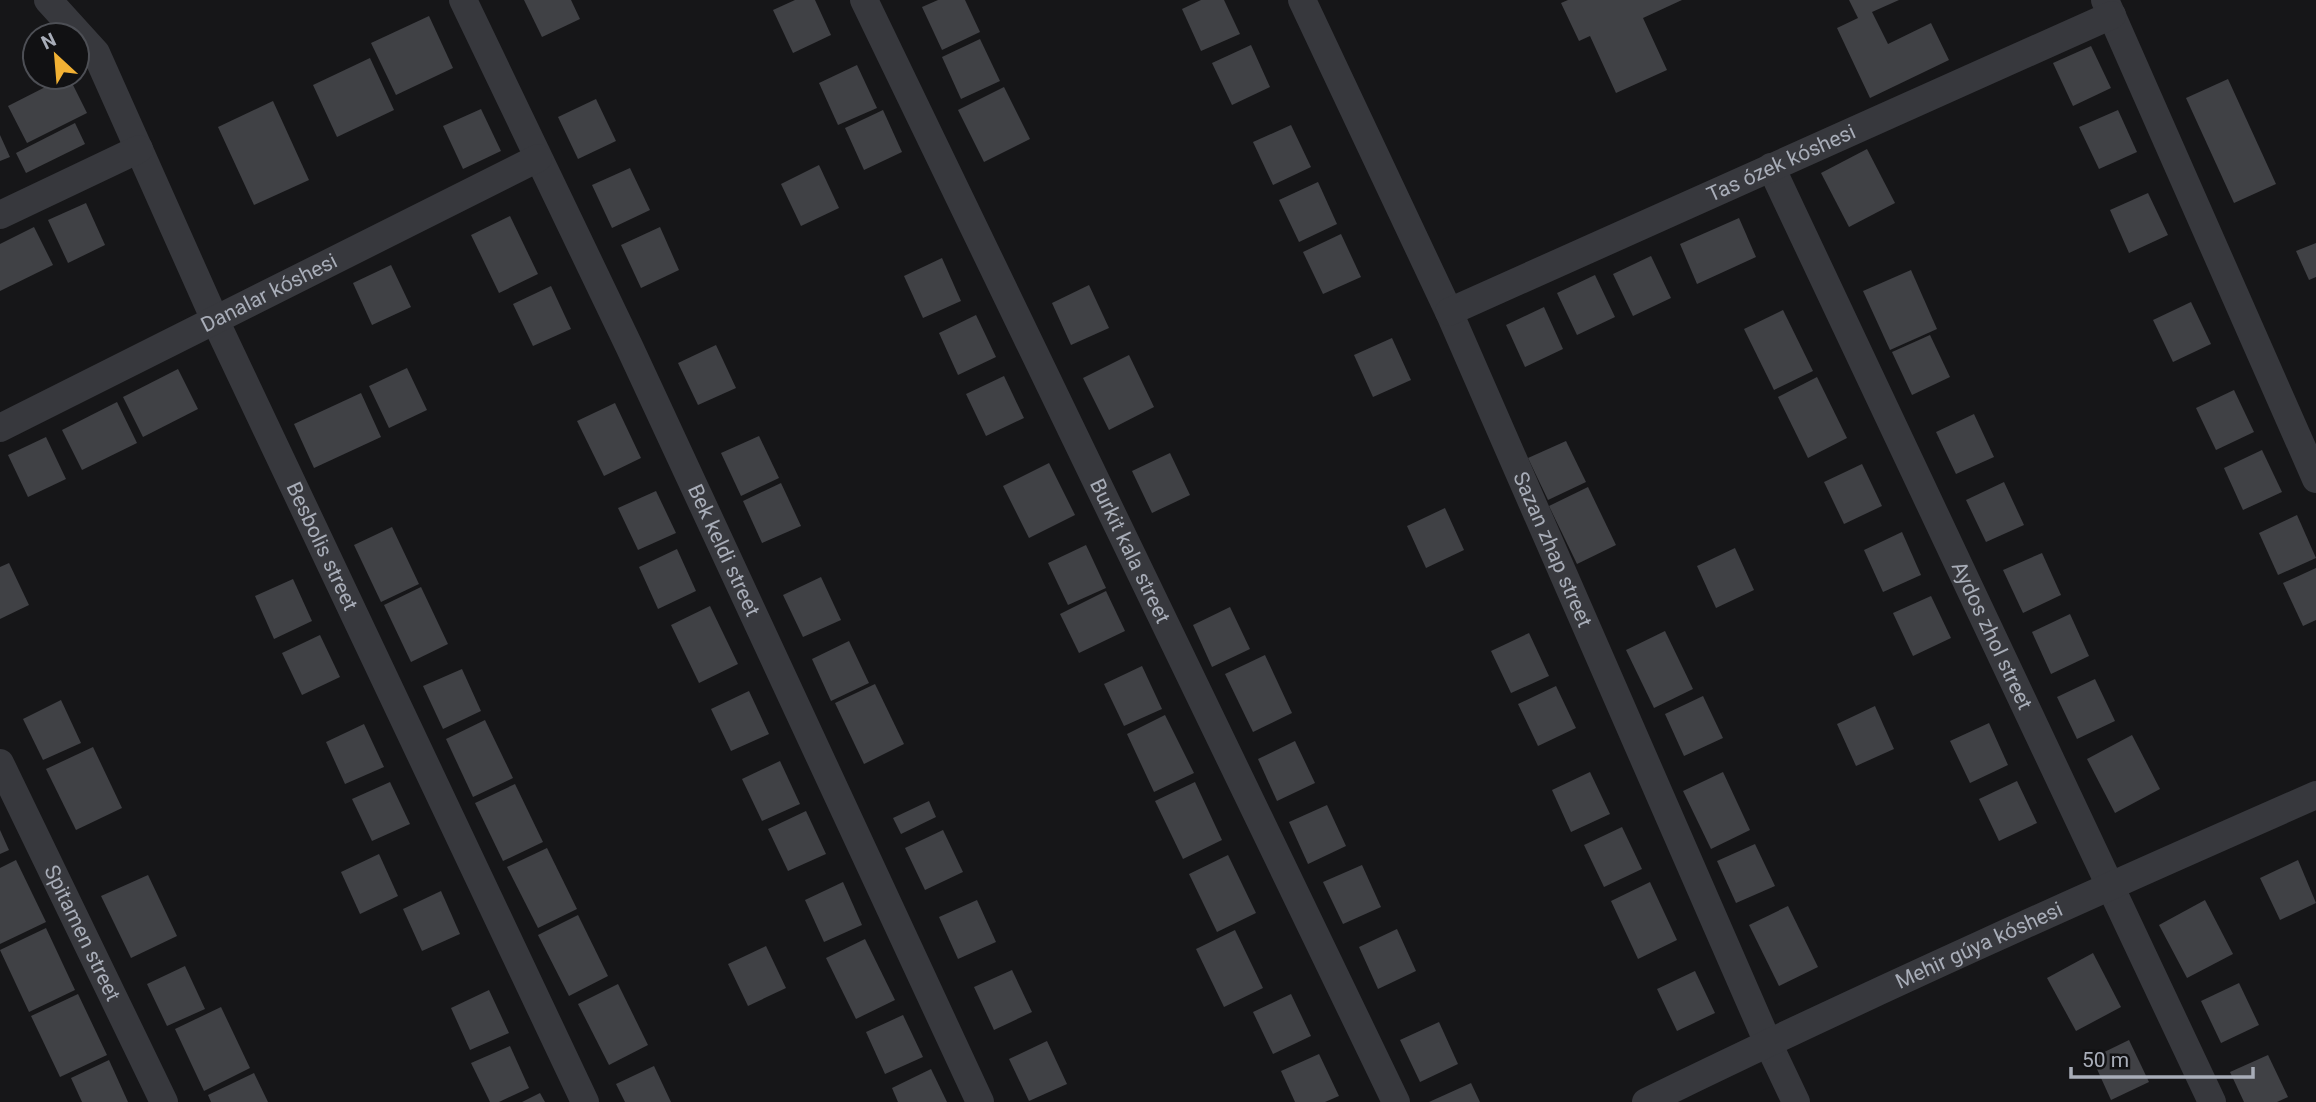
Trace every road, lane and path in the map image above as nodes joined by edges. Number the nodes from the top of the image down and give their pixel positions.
1 (48, 0) edge
2 (463, 0) edge
3 (864, 0) edge
4 (1302, 0) edge
5 (2108, 7) edge
6 (139, 149) junction
7 (538, 158) junction
8 (1771, 167) junction
9 (0, 215) edge
10 (1449, 312) junction
11 (215, 320) junction
12 (0, 428) edge
13 (2316, 479) edge
14 (0, 763) edge
15 (2316, 795) edge
16 (2110, 886) junction
17 (1768, 1043) junction
18 (164, 1102) edge
19 (585, 1102) edge
20 (980, 1102) edge
21 (1396, 1102) edge
22 (1646, 1102) edge
23 (1796, 1102) edge
24 (2212, 1102) edge

1 - 6 street, Besbolis street
2 - 7 street, Bek keldi street
3 - 21 street, Burkit kala street
4 - 10 street, Sazan zhap street
5 - 8 street, Tas ózek kóshesi
5 - 13 street, Tas ózek kóshesi
6 - 9 street
6 - 11 street, Besbolis street
7 - 11 street, Danalar kóshesi
7 - 20 street, Bek keldi street
8 - 10 street, Tas ózek kóshesi
8 - 16 street, Aydos zhol street
10 - 17 street, Sazan zhap street
11 - 12 street, Danalar kóshesi
11 - 19 street, Besbolis street
14 - 18 street, Spitamen street
15 - 16 street, Mehir gúyа kóshesi
16 - 17 street, Mehir gúyа kóshesi
16 - 24 street, Aydos zhol street
17 - 22 street, Mehir gúyа kóshesi
17 - 23 street, Sazan zhap street

